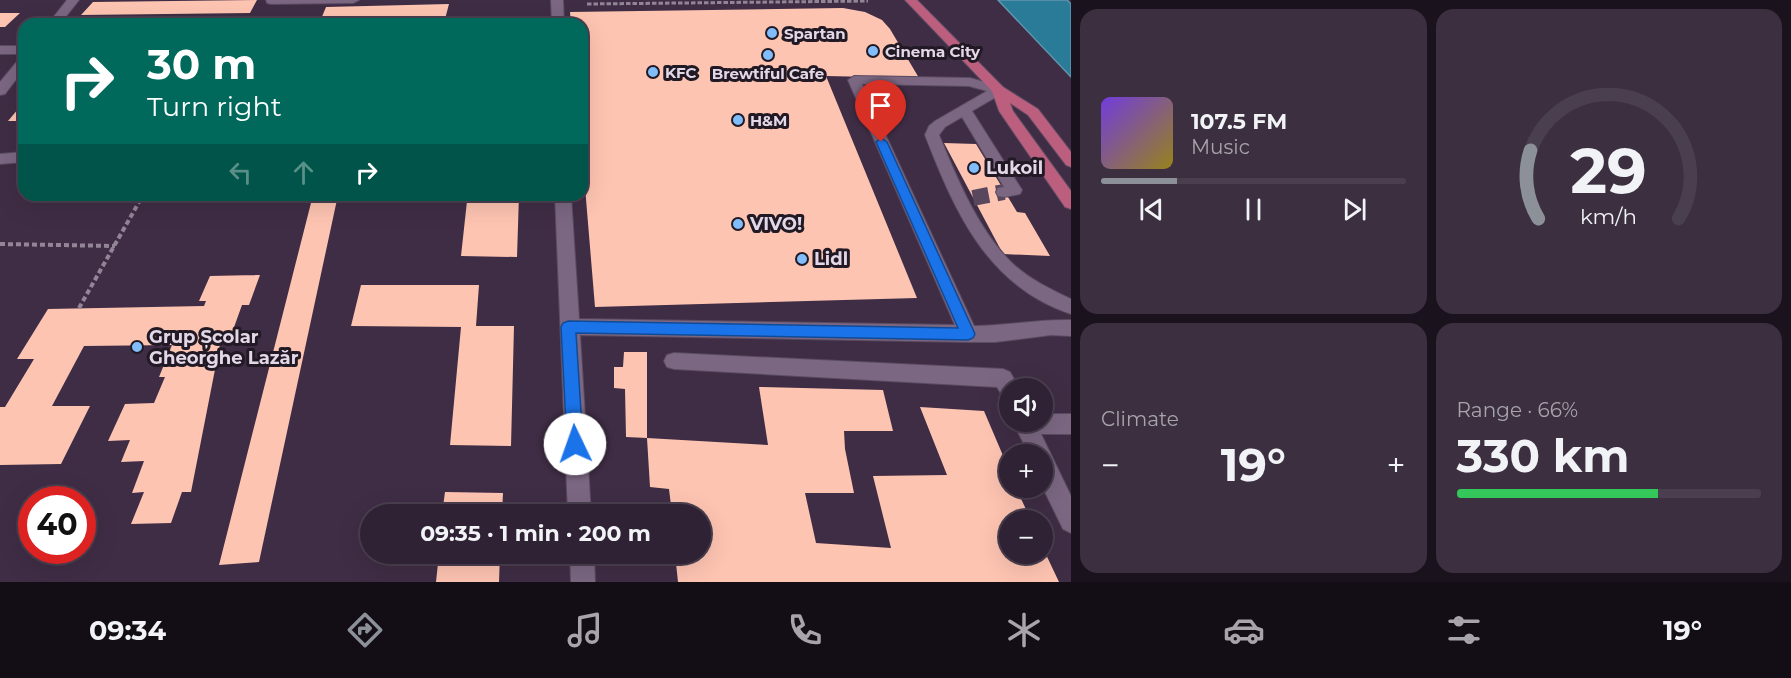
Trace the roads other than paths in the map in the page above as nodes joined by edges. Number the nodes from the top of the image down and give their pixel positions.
1 (73, 0) edge
2 (353, 0) edge
3 (557, 0) edge
4 (911, 0) edge
5 (271, 1) edge
6 (59, 18) edge
7 (558, 18) edge
8 (0, 50) edge
9 (18, 50) edge
10 (18, 68) edge
11 (998, 90) junction
12 (0, 91) edge
13 (965, 111) junction
14 (18, 158) edge
15 (0, 159) edge
16 (1071, 162) edge
17 (1004, 192) dead end
18 (563, 201) edge
19 (1071, 202) edge
20 (1071, 307) edge
21 (568, 327) junction
22 (1071, 328) edge
23 (968, 334) junction
24 (674, 361) dead end
25 (1003, 378) edge
26 (1053, 424) edge
27 (1071, 424) edge
28 (1053, 483) edge
29 (578, 504) edge
30 (1071, 521) edge
31 (582, 564) edge
32 (583, 582) edge

1 - 6 street
2 - 5 street
3 - 7 street
4 - 11 main road
8 - 9 street
10 - 12 street
11 - 13 street
11 - 16 main road
11 - 19 main road
11 - 23 street
13 - 17 street
13 - 20 street
14 - 15 street
18 - 21 street
21 - 23 street
21 - 29 street
22 - 23 street
24 - 25 street
26 - 27 street
28 - 30 street
31 - 32 street

